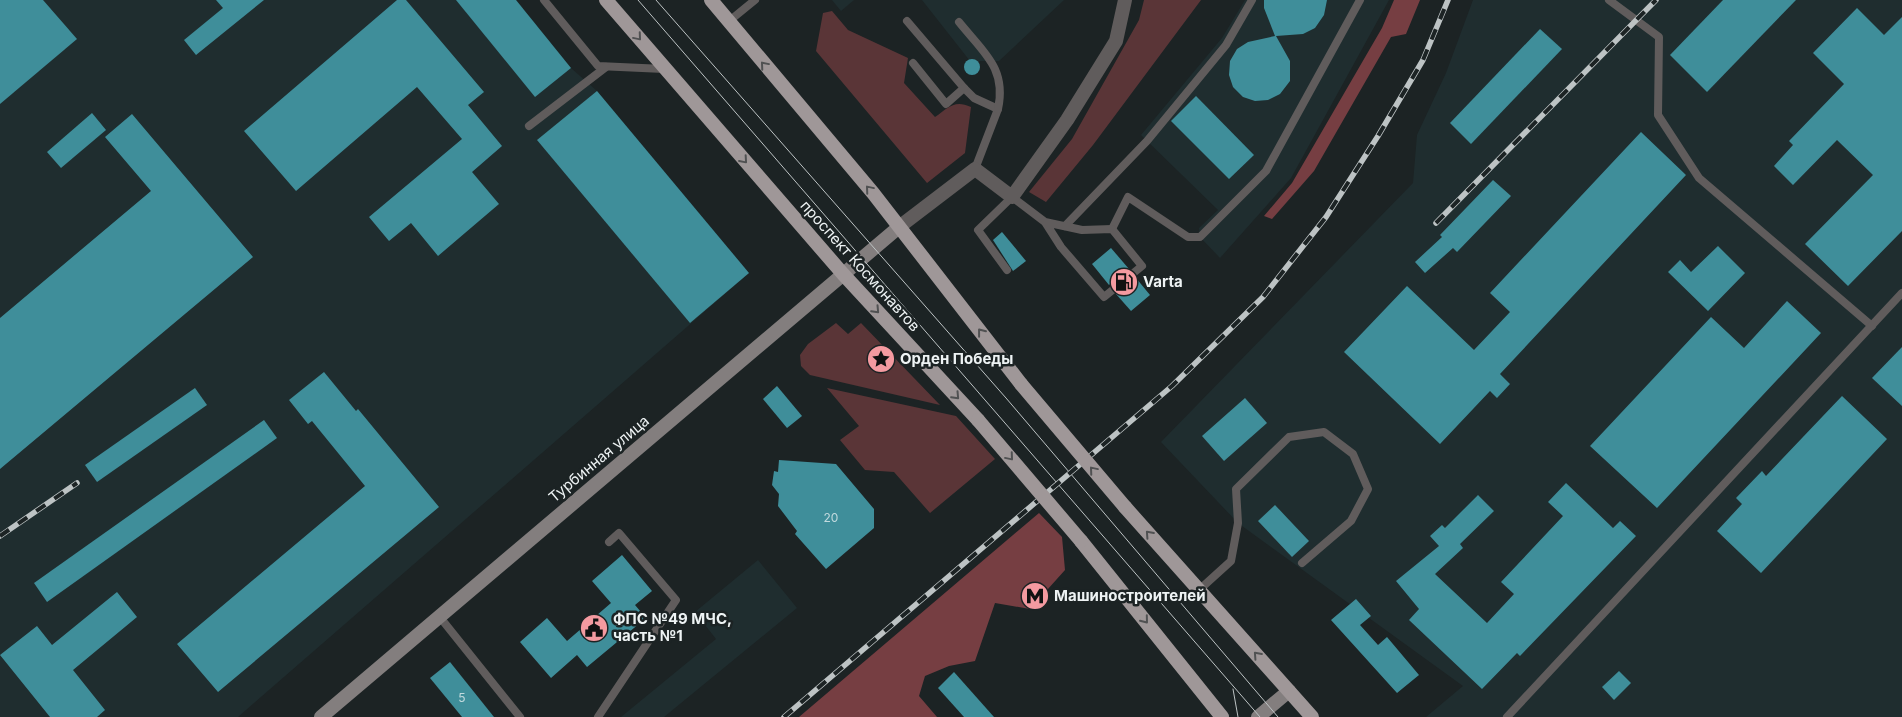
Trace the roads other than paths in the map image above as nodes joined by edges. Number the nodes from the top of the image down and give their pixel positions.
1 (544, 0) edge
2 (606, 0) edge
3 (711, 0) edge
4 (755, 0) edge
5 (1125, 0) edge
6 (1252, 0) edge
7 (1360, 0) edge
8 (1609, 0) edge
9 (907, 21) dead end
10 (728, 22) junction
11 (959, 22) dead end
12 (913, 63) dead end
13 (606, 67) junction
14 (664, 69) junction
15 (964, 88) junction
16 (998, 109) junction
17 (529, 126) dead end
18 (975, 169) junction
19 (1012, 197) junction
20 (1045, 222) junction
21 (1065, 226) junction
22 (899, 227) junction
23 (1112, 229) junction
24 (1007, 270) dead end
25 (843, 274) junction
26 (1902, 293) edge
27 (1872, 326) junction
28 (609, 542) dead end
29 (1302, 563) dead end
30 (1199, 590) junction
31 (439, 616) junction
32 (1289, 691) junction
33 (320, 717) edge
34 (520, 717) edge
35 (598, 717) edge
36 (1222, 717) edge
37 (1258, 717) edge
38 (1312, 717) edge
39 (1507, 717) edge

1 - 13 lane
2 -> 14 main road, проспект Космонавтов
3 - 10 main road
4 - 10 lane
5 - 19 street
6 - 21 lane
7 - 23 lane
8 - 27 lane
9 - 15 lane
22 -> 10 main road
11 - 16 lane
12 - 15 lane
13 - 14 lane
13 - 17 lane
14 -> 25 main road, проспект Космонавтов
15 - 16 lane
16 - 18 lane
18 - 19 street
18 - 22 street
19 - 20 lane
19 - 24 lane
20 - 21 lane
20 - 23 lane
21 - 23 lane
22 - 25 main road, Турбинная улица
30 -> 22 main road, bridge
25 - 31 main road, Турбинная улица
25 -> 36 main road, проспект Космонавтов, bridge
26 - 27 lane
27 - 39 lane
28 - 35 lane
29 - 30 lane
32 -> 30 main road
31 - 33 main road, Турбинная улица
31 - 34 lane
32 - 37 main road
32 - 38 main road

